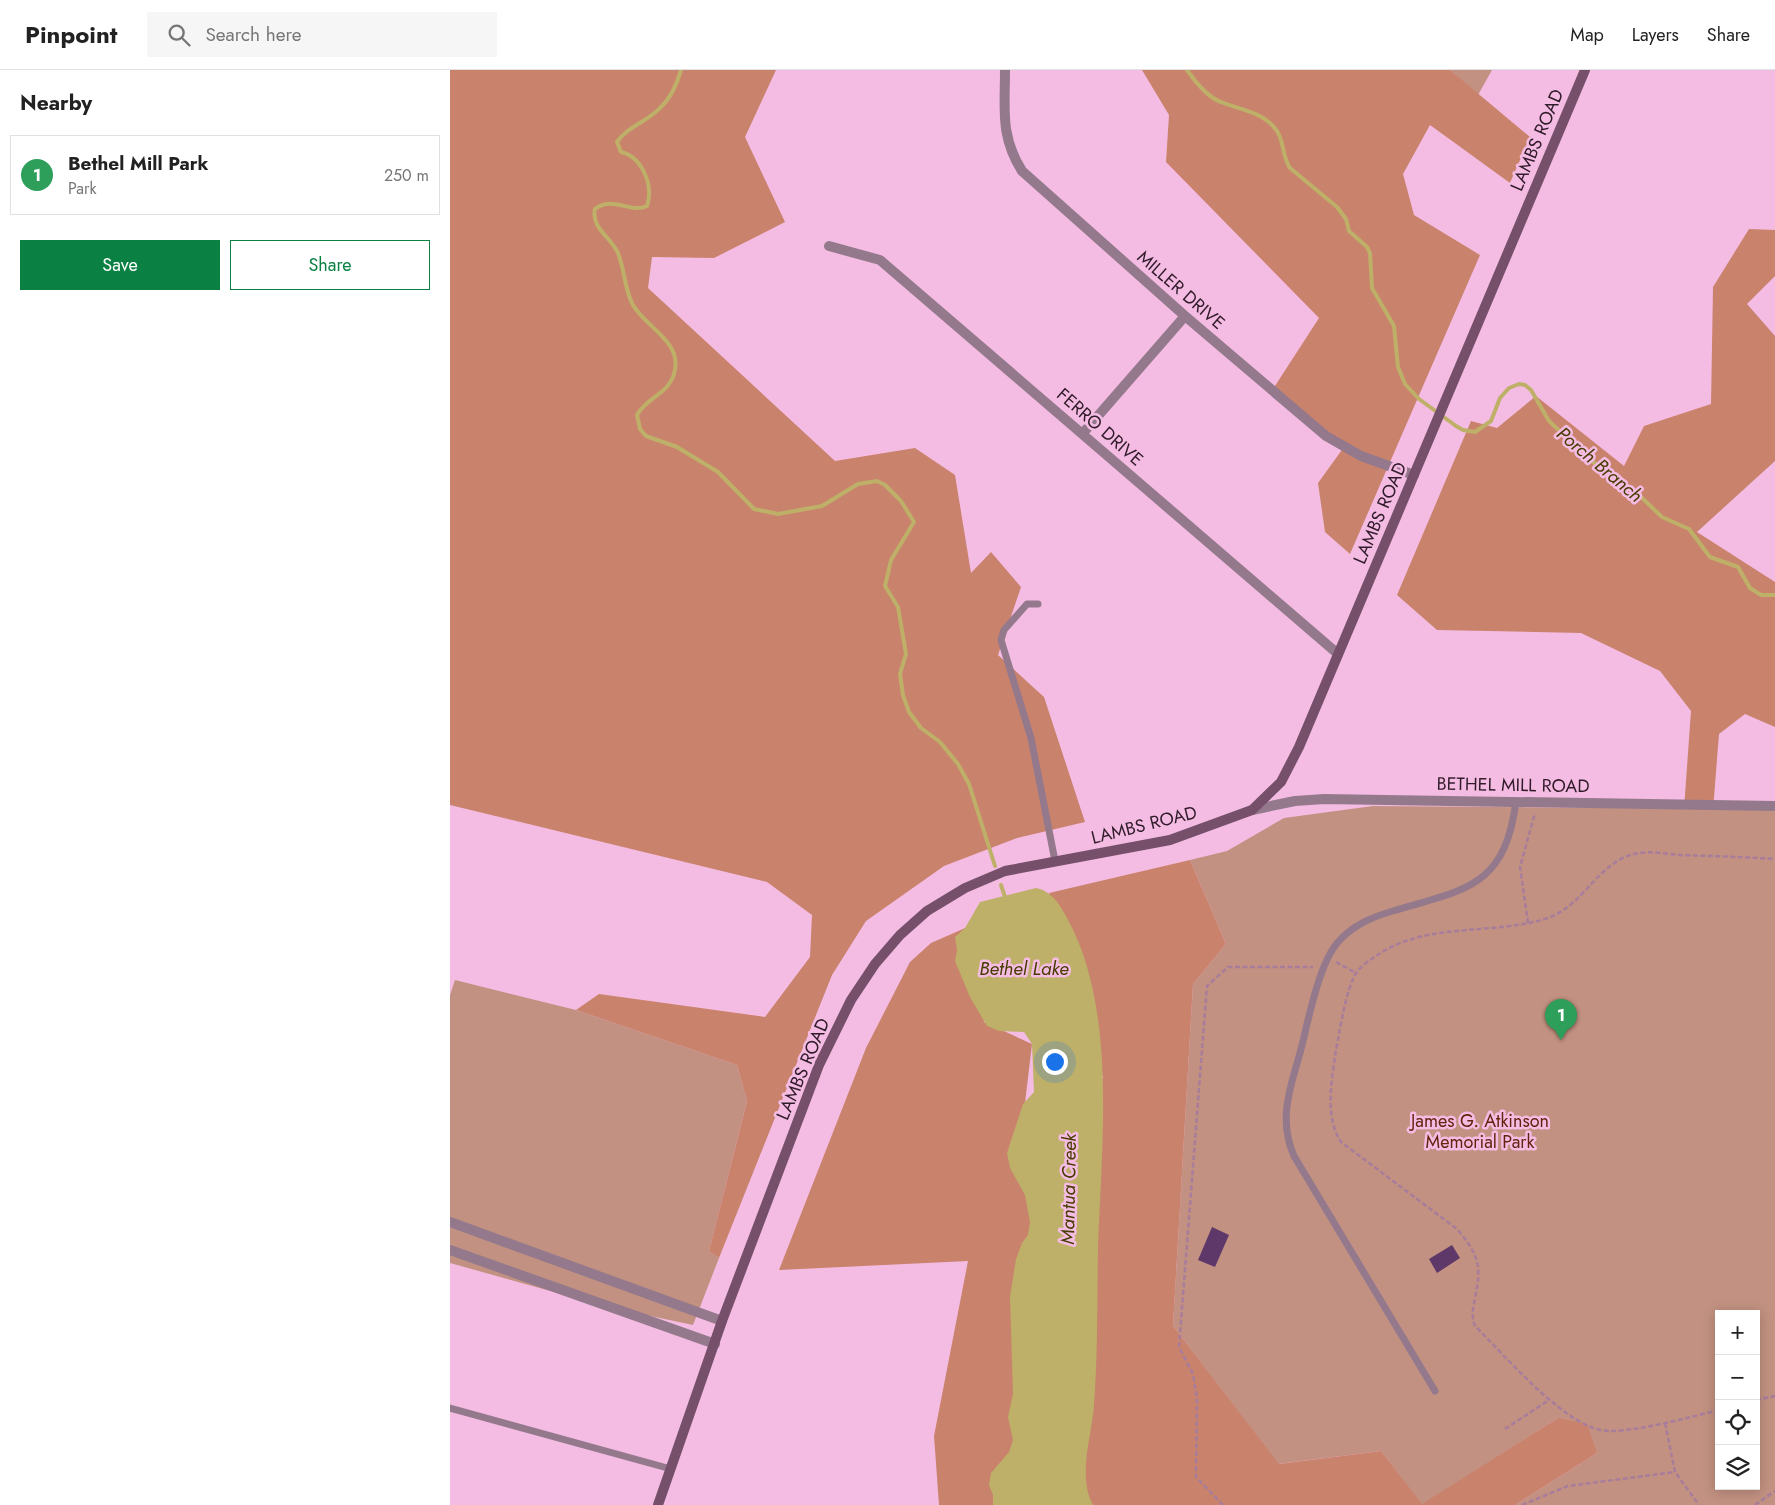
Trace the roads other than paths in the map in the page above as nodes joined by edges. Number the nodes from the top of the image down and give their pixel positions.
1 (1005, 70) edge
2 (1585, 70) edge
3 (829, 246) dead end
4 (1185, 316) junction
5 (1083, 433) junction
6 (1414, 475) junction
7 (1038, 604) dead end
8 (1338, 654) junction
9 (1516, 801) junction
10 (1775, 806) edge
11 (1252, 810) junction
12 (1055, 861) junction
13 (450, 1222) edge
14 (450, 1250) edge
15 (722, 1321) junction
16 (714, 1344) junction
17 (1435, 1391) dead end
18 (450, 1408) edge
19 (670, 1468) junction
20 (658, 1505) edge

1 - 4 street, MILLER DRIVE
2 - 6 main road, LAMBS ROAD
3 - 5 street, FERRO DRIVE
4 - 5 street
4 - 6 street, MILLER DRIVE
5 - 8 street, FERRO DRIVE
6 - 8 main road, LAMBS ROAD
7 - 12 lane
8 - 11 main road, LAMBS ROAD
9 - 10 street, BETHEL MILL ROAD
9 - 11 street, BETHEL MILL ROAD
9 - 17 lane
11 - 12 main road, LAMBS ROAD
12 - 15 main road, LAMBS ROAD
13 - 15 street
14 - 16 street
15 - 16 main road, LAMBS ROAD
16 - 19 main road, LAMBS ROAD
18 - 19 lane
19 - 20 main road, LAMBS ROAD

